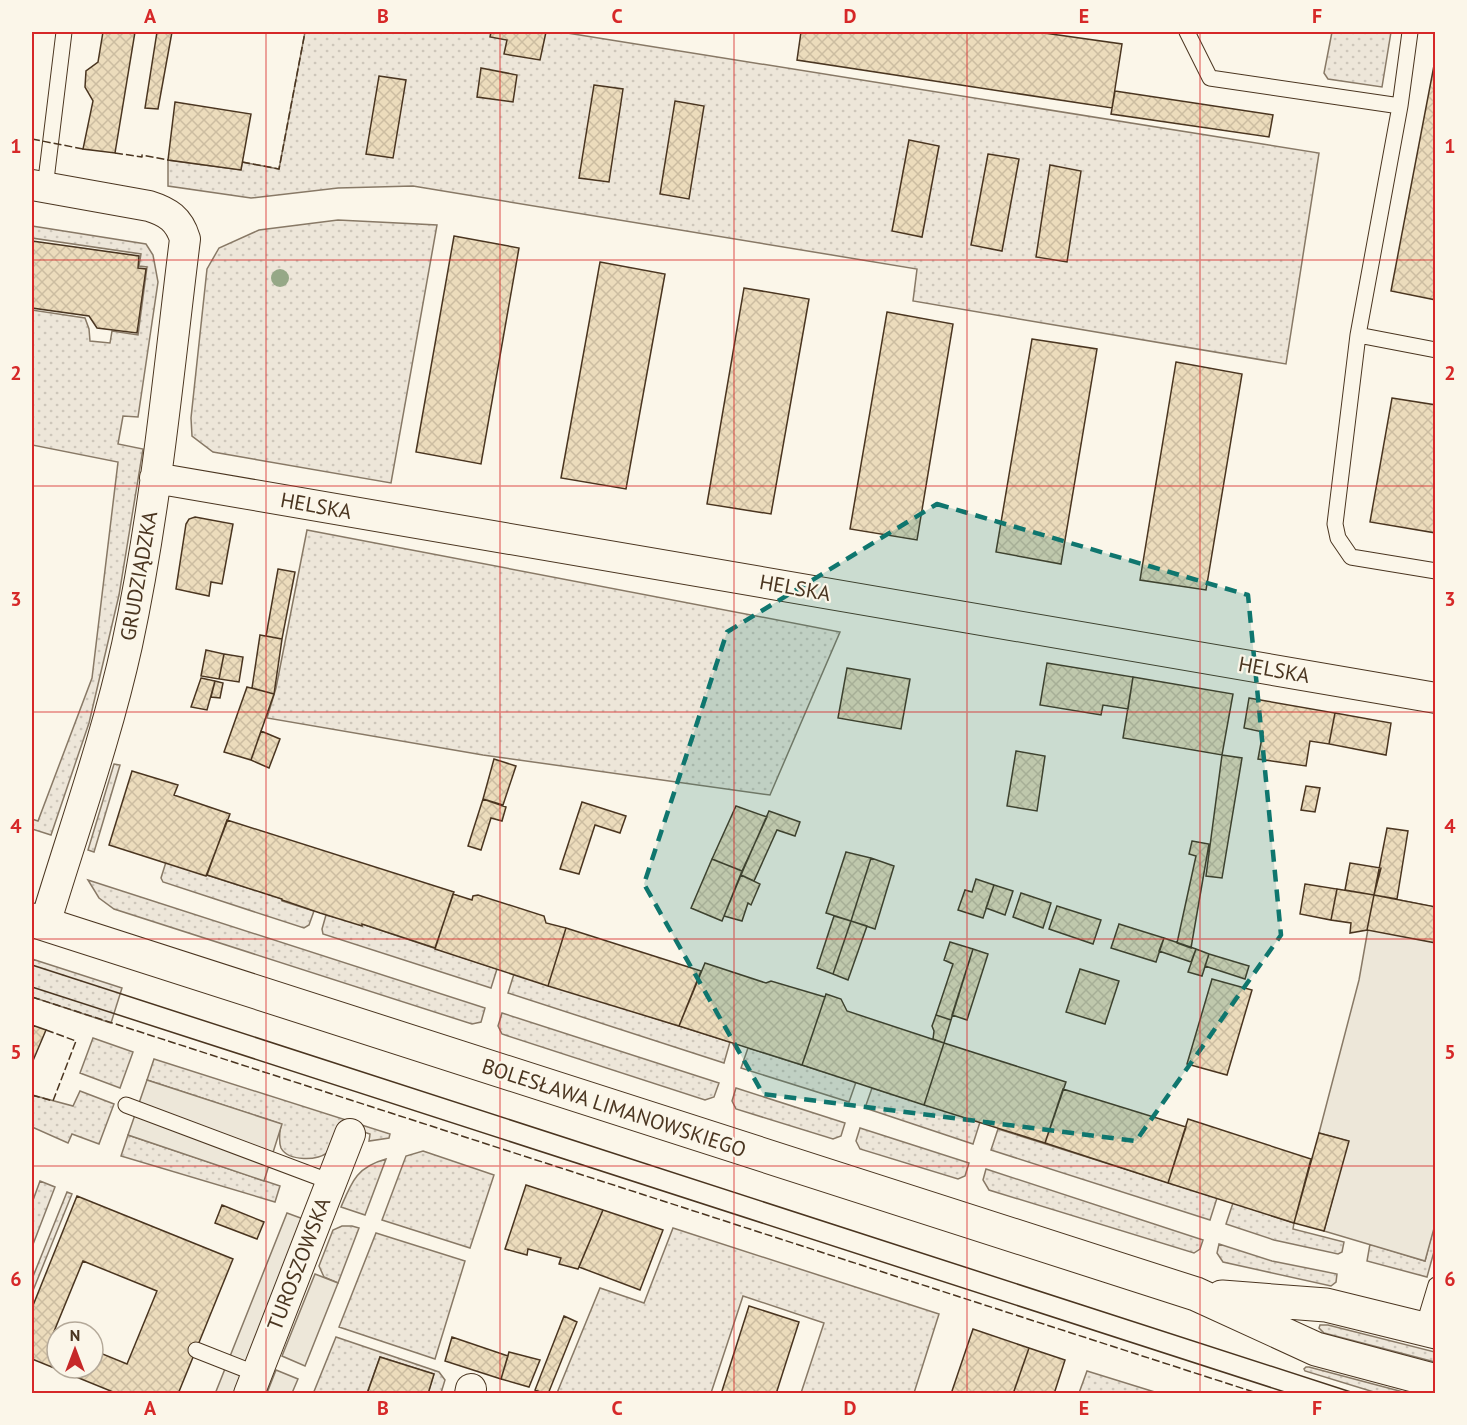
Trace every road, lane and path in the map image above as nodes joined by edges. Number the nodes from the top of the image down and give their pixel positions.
1 (64, 32) edge
2 (1187, 32) edge
3 (1410, 32) edge
4 (1400, 106) junction
5 (38, 186) edge
6 (1358, 335) junction
7 (1436, 350) edge
8 (155, 478) junction
9 (1436, 571) edge
10 (1436, 698) edge
11 (38, 922) edge
12 (126, 1105) dead end
13 (350, 1134) dead end
14 (331, 1182) junction
15 (1436, 1285) edge
16 (1196, 1294) junction
17 (1429, 1330) edge
18 (196, 1350) dead end
19 (1436, 1382) edge
20 (253, 1384) edge

1 - 5 lane
2 - 4 lane
3 - 4 lane
4 - 6 lane
5 - 8 street, GRUDZIĄDZKA
6 - 7 lane
6 - 9 lane
8 - 10 street, HELSKA
8 - 11 street, GRUDZIĄDZKA
11 - 16 main road, BOLESŁAWA LIMANOWSKIEGO
12 - 14 lane
13 - 14 street, TUROSZOWSKA
14 - 20 street, TUROSZOWSKA
15 - 17 lane
16 - 17 main road, BOLESŁAWA LIMANOWSKIEGO
16 - 19 main road, BOLESŁAWA LIMANOWSKIEGO
18 - 20 lane

